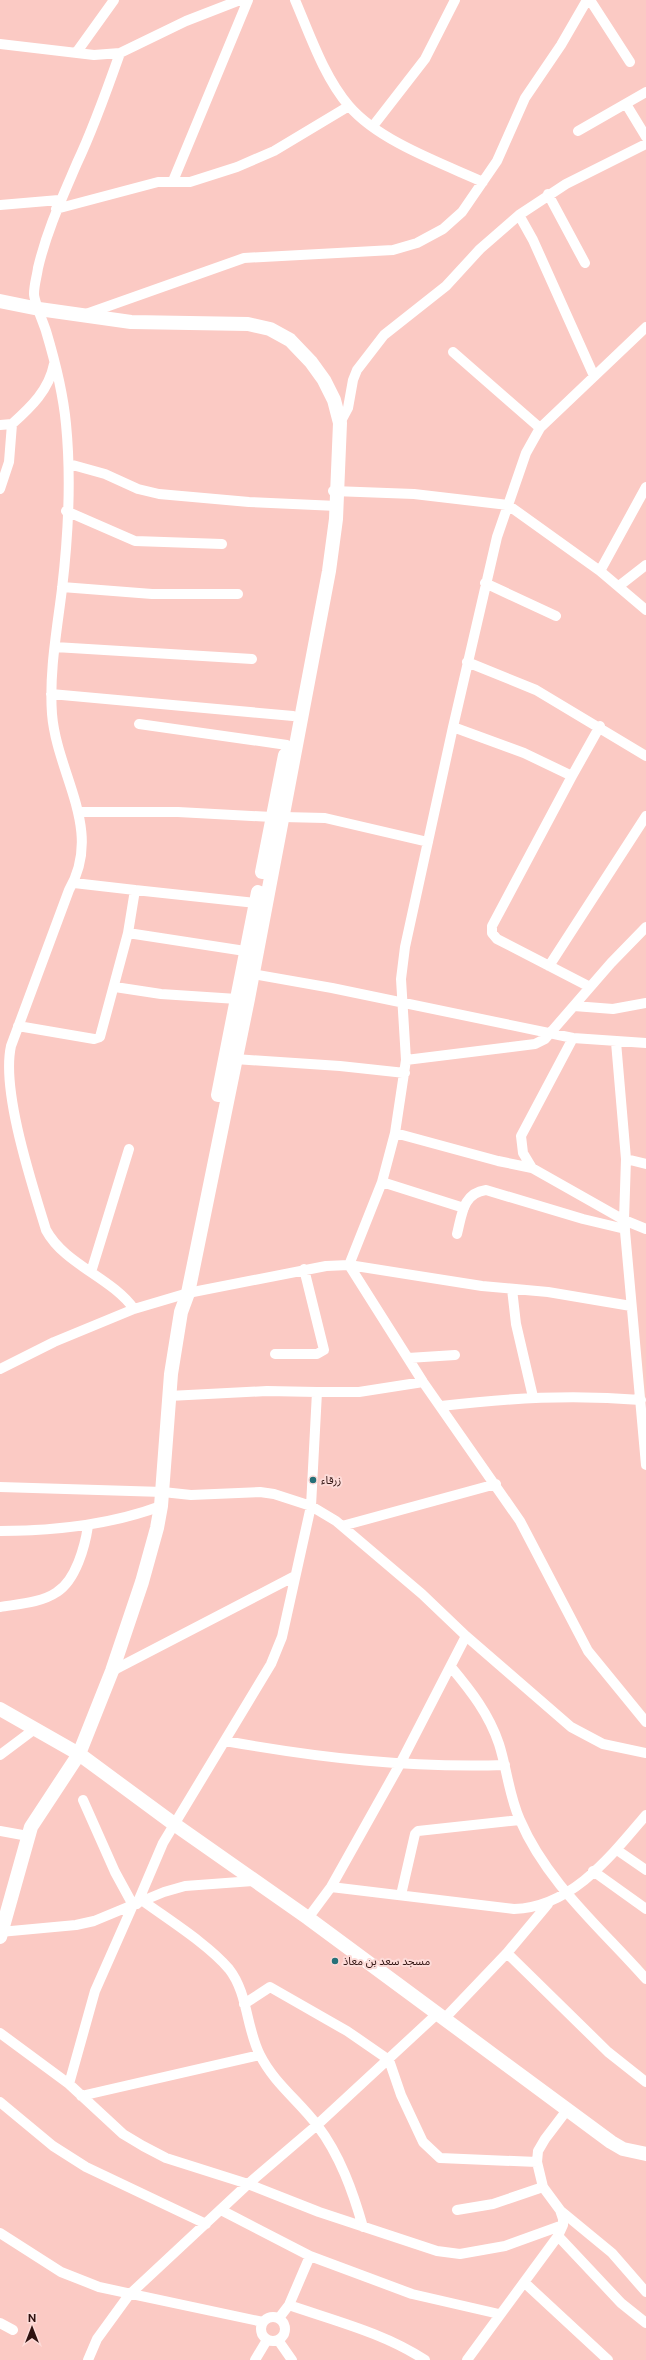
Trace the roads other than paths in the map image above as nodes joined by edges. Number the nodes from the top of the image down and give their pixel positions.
1 (114, 0) edge
2 (240, 0) edge
3 (248, 0) edge
4 (295, 0) edge
5 (455, 0) edge
6 (590, 0) edge
7 (0, 44) edge
8 (76, 53) junction
9 (120, 53) junction
10 (630, 62) dead end
11 (646, 92) edge
12 (626, 104) junction
13 (349, 106) junction
14 (373, 126) junction
15 (578, 131) dead end
16 (646, 137) edge
17 (646, 144) edge
18 (173, 181) junction
19 (482, 182) junction
20 (548, 194) junction
21 (0, 204) edge
22 (58, 204) junction
23 (518, 215) junction
24 (585, 263) dead end
25 (0, 301) edge
26 (39, 309) junction
27 (83, 316) junction
28 (646, 327) edge
29 (453, 352) dead end
30 (55, 362) junction
31 (594, 376) junction
32 (340, 423) junction
33 (12, 424) junction
34 (0, 425) edge
35 (540, 428) junction
36 (68, 464) junction
37 (646, 487) edge
38 (336, 488) junction
39 (0, 489) edge
40 (508, 505) junction
41 (335, 506) junction
42 (66, 511) junction
43 (222, 544) dead end
44 (646, 565) edge
45 (600, 571) junction
46 (486, 583) junction
47 (619, 586) junction
48 (62, 587) junction
49 (238, 594) dead end
50 (646, 610) edge
51 (556, 616) dead end
52 (55, 647) junction
53 (252, 659) dead end
54 (468, 662) junction
55 (51, 694) junction
56 (298, 717) junction
57 (139, 724) dead end
58 (600, 726) junction
59 (453, 727) junction
60 (287, 745) junction
61 (646, 756) edge
62 (572, 776) junction
63 (78, 812) junction
64 (646, 816) edge
65 (278, 817) junction
66 (428, 842) junction
67 (74, 883) junction
68 (135, 890) junction
69 (256, 903) junction
70 (646, 927) edge
71 (128, 933) junction
72 (245, 951) junction
73 (549, 966) junction
74 (247, 973) junction
75 (115, 987) junction
76 (590, 987) junction
77 (237, 998) junction
78 (402, 1002) junction
79 (646, 1003) edge
80 (574, 1006) junction
81 (18, 1026) junction
82 (552, 1033) junction
83 (573, 1038) junction
84 (616, 1042) junction
85 (646, 1043) edge
86 (235, 1058) junction
87 (406, 1060) junction
88 (405, 1073) junction
89 (395, 1133) junction
90 (129, 1149) dead end
91 (626, 1159) junction
92 (646, 1164) edge
93 (532, 1168) junction
94 (382, 1182) junction
95 (464, 1208) junction
96 (625, 1224) junction
97 (646, 1228) edge
98 (456, 1234) dead end
99 (349, 1265) junction
100 (304, 1269) junction
101 (90, 1272) junction
102 (512, 1289) junction
103 (184, 1294) junction
104 (631, 1306) junction
105 (134, 1309) junction
106 (275, 1354) dead end
107 (455, 1355) dead end
108 (408, 1358) junction
109 (0, 1369) edge
110 (423, 1382) junction
111 (643, 1383) edge
112 (317, 1392) junction
113 (169, 1396) junction
114 (533, 1396) junction
115 (641, 1400) junction
116 (441, 1406) junction
117 (646, 1465) edge
118 (496, 1484) junction
119 (0, 1487) edge
120 (162, 1499) junction
121 (311, 1506) junction
122 (88, 1526) junction
123 (342, 1526) junction
124 (0, 1531) edge
125 (295, 1576) junction
126 (0, 1607) edge
127 (466, 1636) junction
128 (451, 1666) junction
129 (112, 1671) junction
130 (0, 1709) edge
131 (646, 1722) edge
132 (36, 1728) junction
133 (225, 1741) junction
134 (646, 1753) edge
135 (79, 1754) junction
136 (0, 1755) edge
137 (400, 1764) junction
138 (505, 1765) junction
139 (83, 1800) dead end
140 (646, 1815) edge
141 (520, 1820) junction
142 (174, 1824) junction
143 (1, 1832) edge
144 (28, 1836) junction
145 (617, 1850) junction
146 (646, 1870) edge
147 (594, 1871) junction
148 (253, 1881) junction
149 (331, 1887) junction
150 (567, 1894) junction
151 (401, 1895) junction
152 (549, 1902) junction
153 (138, 1903) junction
154 (646, 1909) edge
155 (308, 1918) junction
156 (1, 1934) edge
157 (507, 1953) junction
158 (646, 1979) edge
159 (244, 2004) junction
160 (441, 2016) junction
161 (0, 2033) edge
162 (260, 2055) junction
163 (388, 2060) junction
164 (646, 2082) edge
165 (69, 2084) junction
166 (81, 2096) junction
167 (0, 2102) edge
168 (567, 2110) junction
169 (317, 2125) junction
170 (640, 2154) edge
171 (537, 2162) junction
172 (646, 2162) edge
173 (248, 2184) junction
174 (543, 2187) junction
175 (221, 2210) junction
176 (458, 2210) dead end
177 (560, 2210) junction
178 (206, 2224) junction
179 (563, 2225) junction
180 (363, 2227) junction
181 (0, 2233) edge
182 (558, 2236) junction
183 (310, 2256) junction
184 (525, 2283) junction
185 (646, 2292) edge
186 (130, 2294) junction
187 (289, 2305) junction
188 (499, 2314) junction
189 (279, 2318) junction
190 (263, 2322) junction
191 (0, 2323) edge
192 (646, 2323) edge
193 (13, 2330) dead end
194 (267, 2340) junction
195 (278, 2340) junction
196 (88, 2360) edge
197 (255, 2360) edge
198 (292, 2360) edge
199 (425, 2360) edge
200 (467, 2360) edge
201 (608, 2360) edge

1 - 8 street
2 - 9 street
3 - 18 street
4 - 13 street
5 - 14 street
6 - 10 street
6 - 19 street
7 - 8 street
8 - 9 street
9 - 22 street
11 - 12 street
12 - 15 street
12 - 16 street
13 - 14 street
13 - 18 street
14 - 19 street
17 - 20 street
18 - 22 street
19 - 27 street
20 - 23 street
20 - 24 street
21 - 22 street
22 - 26 street
23 - 31 street
23 - 32 street
25 - 26 street
26 - 27 street
26 - 30 street
27 - 32 street
28 - 31 street
29 - 35 street
30 - 33 street
30 - 36 street
31 - 35 street
32 - 38 street
33 - 34 street
33 - 39 street
35 - 40 street
36 - 41 street
36 - 42 street
37 - 45 street
38 - 40 street
38 - 41 street
40 - 45 street
40 - 46 street
41 - 56 street
42 - 43 street
42 - 48 street
44 - 47 street
45 - 47 street
46 - 51 street
46 - 54 street
47 - 50 street
48 - 49 street
48 - 52 street
52 - 53 street
52 - 55 street
54 - 58 street
54 - 59 street
55 - 56 street
55 - 63 street
56 - 60 street
56 - 65 street
57 - 60 street
58 - 61 street
58 - 62 street
59 - 62 street
59 - 66 street
60 - 65 street
62 - 73 street
63 - 65 street
63 - 67 street
64 - 73 street
65 - 66 street
65 - 69 street
65 - 74 street
66 - 78 street
67 - 68 street
67 - 81 street
68 - 69 street
68 - 71 street
69 - 72 street
70 - 76 street
71 - 72 street
71 - 75 street
72 - 74 street
73 - 76 street
74 - 77 street
74 - 78 street
74 - 86 street
75 - 77 street
75 - 81 street
76 - 80 street
77 - 103 street
78 - 82 street
78 - 87 street
79 - 80 street
80 - 82 street
81 - 101 street
82 - 83 street
82 - 87 street
83 - 84 street
83 - 93 street
84 - 85 street
84 - 91 street
86 - 88 street
86 - 103 street
87 - 88 street
88 - 89 street
89 - 93 street
89 - 94 street
90 - 101 street
91 - 92 street
91 - 96 street
93 - 96 street
94 - 95 street
94 - 99 street
95 - 96 street
95 - 98 street
96 - 97 street
96 - 104 street
99 - 100 street
99 - 102 street
99 - 108 street
100 - 103 street
100 - 106 street
101 - 105 street
102 - 104 street
102 - 114 street
103 - 105 street
103 - 113 street
104 - 111 street
105 - 109 street
107 - 108 street
108 - 110 street
110 - 112 street
110 - 116 street
111 - 115 street
112 - 113 street
112 - 121 street
113 - 120 street
114 - 115 street
114 - 116 street
115 - 117 street
116 - 118 street
118 - 123 street
118 - 131 street
119 - 120 street
120 - 121 street
120 - 122 street
120 - 129 street
121 - 123 street
121 - 125 street
122 - 124 street
122 - 126 street
123 - 127 street
125 - 129 street
125 - 133 street
127 - 128 street
127 - 134 street
128 - 137 street
128 - 138 street
129 - 135 street
130 - 132 street
132 - 135 street
132 - 136 street
133 - 137 street
133 - 142 street
135 - 142 street
135 - 144 street
137 - 138 street
137 - 149 street
138 - 141 street
139 - 153 street
140 - 145 street
141 - 150 street
141 - 151 street
142 - 148 street
142 - 153 street
143 - 144 street
144 - 156 street
145 - 146 street
145 - 147 street
147 - 150 street
147 - 154 street
148 - 153 street
148 - 155 street
149 - 151 street
149 - 155 street
150 - 152 street
150 - 158 street
151 - 152 street
152 - 157 street
153 - 156 street
153 - 159 street
153 - 165 street
155 - 160 street
157 - 160 street
157 - 164 street
159 - 162 street
159 - 163 street
160 - 163 street
160 - 168 street
161 - 165 street
162 - 166 street
162 - 169 street
163 - 169 street
163 - 171 street
165 - 166 street
166 - 173 street
167 - 178 street
168 - 170 street
168 - 171 street
169 - 173 street
169 - 180 street
170 - 172 street
171 - 174 street
173 - 175 street
173 - 180 street
174 - 176 street
174 - 177 street
175 - 178 street
175 - 183 street
177 - 179 street
177 - 185 street
178 - 186 street
179 - 180 street
179 - 182 street
181 - 186 street
182 - 184 street
182 - 192 street
183 - 187 street
183 - 188 street
184 - 188 street
184 - 201 street
186 - 190 street
186 - 196 street
187 - 189 street
187 - 199 street
188 - 200 street
189 - 190 street
189 - 195 street
190 - 194 street
191 - 193 street
194 - 195 street
194 - 197 street
195 - 198 street

